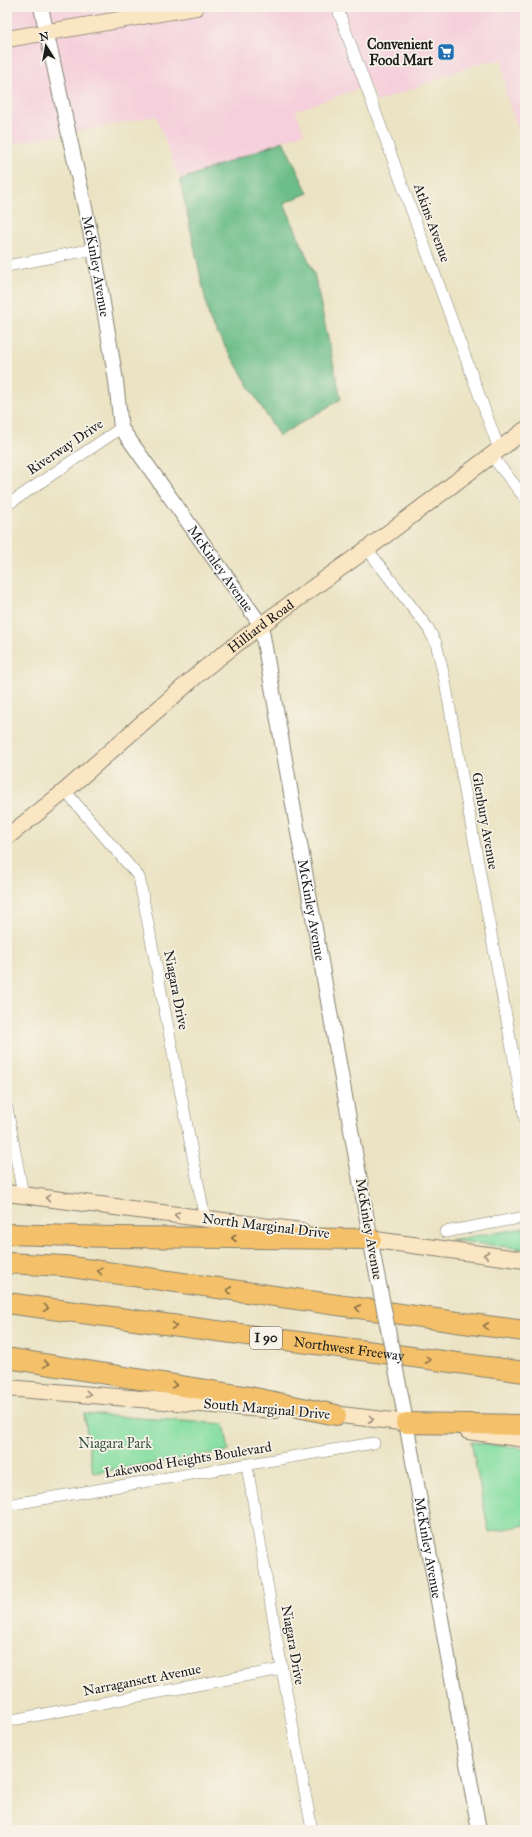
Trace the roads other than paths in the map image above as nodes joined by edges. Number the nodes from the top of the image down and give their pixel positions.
1 (41, 7) edge
2 (191, 7) edge
3 (338, 7) edge
4 (46, 33) junction
5 (7, 39) edge
6 (94, 249) junction
7 (7, 266) edge
8 (121, 428) junction
9 (525, 430) edge
10 (495, 452) junction
11 (525, 498) edge
12 (7, 505) edge
13 (367, 549) junction
14 (261, 625) junction
15 (65, 791) junction
16 (7, 837) edge
17 (7, 1108) edge
18 (525, 1120) edge
19 (15, 1194) edge
20 (525, 1217) edge
21 (205, 1219) junction
22 (445, 1232) dead end
23 (7, 1234) edge
24 (371, 1239) junction
25 (525, 1260) edge
26 (7, 1263) edge
27 (7, 1303) edge
28 (525, 1330) edge
29 (7, 1358) edge
30 (525, 1372) edge
31 (7, 1388) edge
32 (336, 1414) junction
33 (406, 1423) junction
34 (525, 1426) edge
35 (525, 1439) edge
36 (374, 1443) dead end
37 (247, 1466) junction
38 (7, 1505) edge
39 (282, 1669) junction
40 (7, 1721) edge
41 (312, 1830) edge
42 (479, 1830) edge

1 - 4 street, McKinley Avenue
2 - 4 main road
3 - 10 street, Atkins Avenue
4 - 5 main road
4 - 6 street, McKinley Avenue
6 - 7 street
6 - 8 street, McKinley Avenue
8 - 12 street, Riverway Drive
8 - 14 street, McKinley Avenue
9 - 10 main road, Hilliard Road
10 - 11 street, Atkins Avenue
10 - 13 main road, Hilliard Road
13 - 14 main road, Hilliard Road
13 - 18 street, Glenbury Avenue
14 - 15 main road, Hilliard Road
14 - 24 street, McKinley Avenue
15 - 16 main road, Hilliard Road
15 - 21 street, Niagara Drive
17 - 19 street
21 -> 19 main road, North Marginal Drive
20 - 22 street
21 - 24 main road, North Marginal Drive
24 -> 23 highway
25 -> 24 main road, North Marginal Drive
24 - 33 street, McKinley Avenue, bridge
28 -> 26 highway
27 -> 30 highway, Northwest Freeway / I 90
29 -> 32 highway
31 -> 32 main road, South Marginal Drive
32 -> 33 main road, South Marginal Drive
33 - 34 highway
33 - 35 main road, South Marginal Drive
33 - 42 street, McKinley Avenue
36 - 37 street, Lakewood Heights Boulevard
37 - 38 street, Lakewood Heights Boulevard
37 - 39 street, Niagara Drive
39 - 40 street, Narragansett Avenue
39 - 41 street, Niagara Drive

